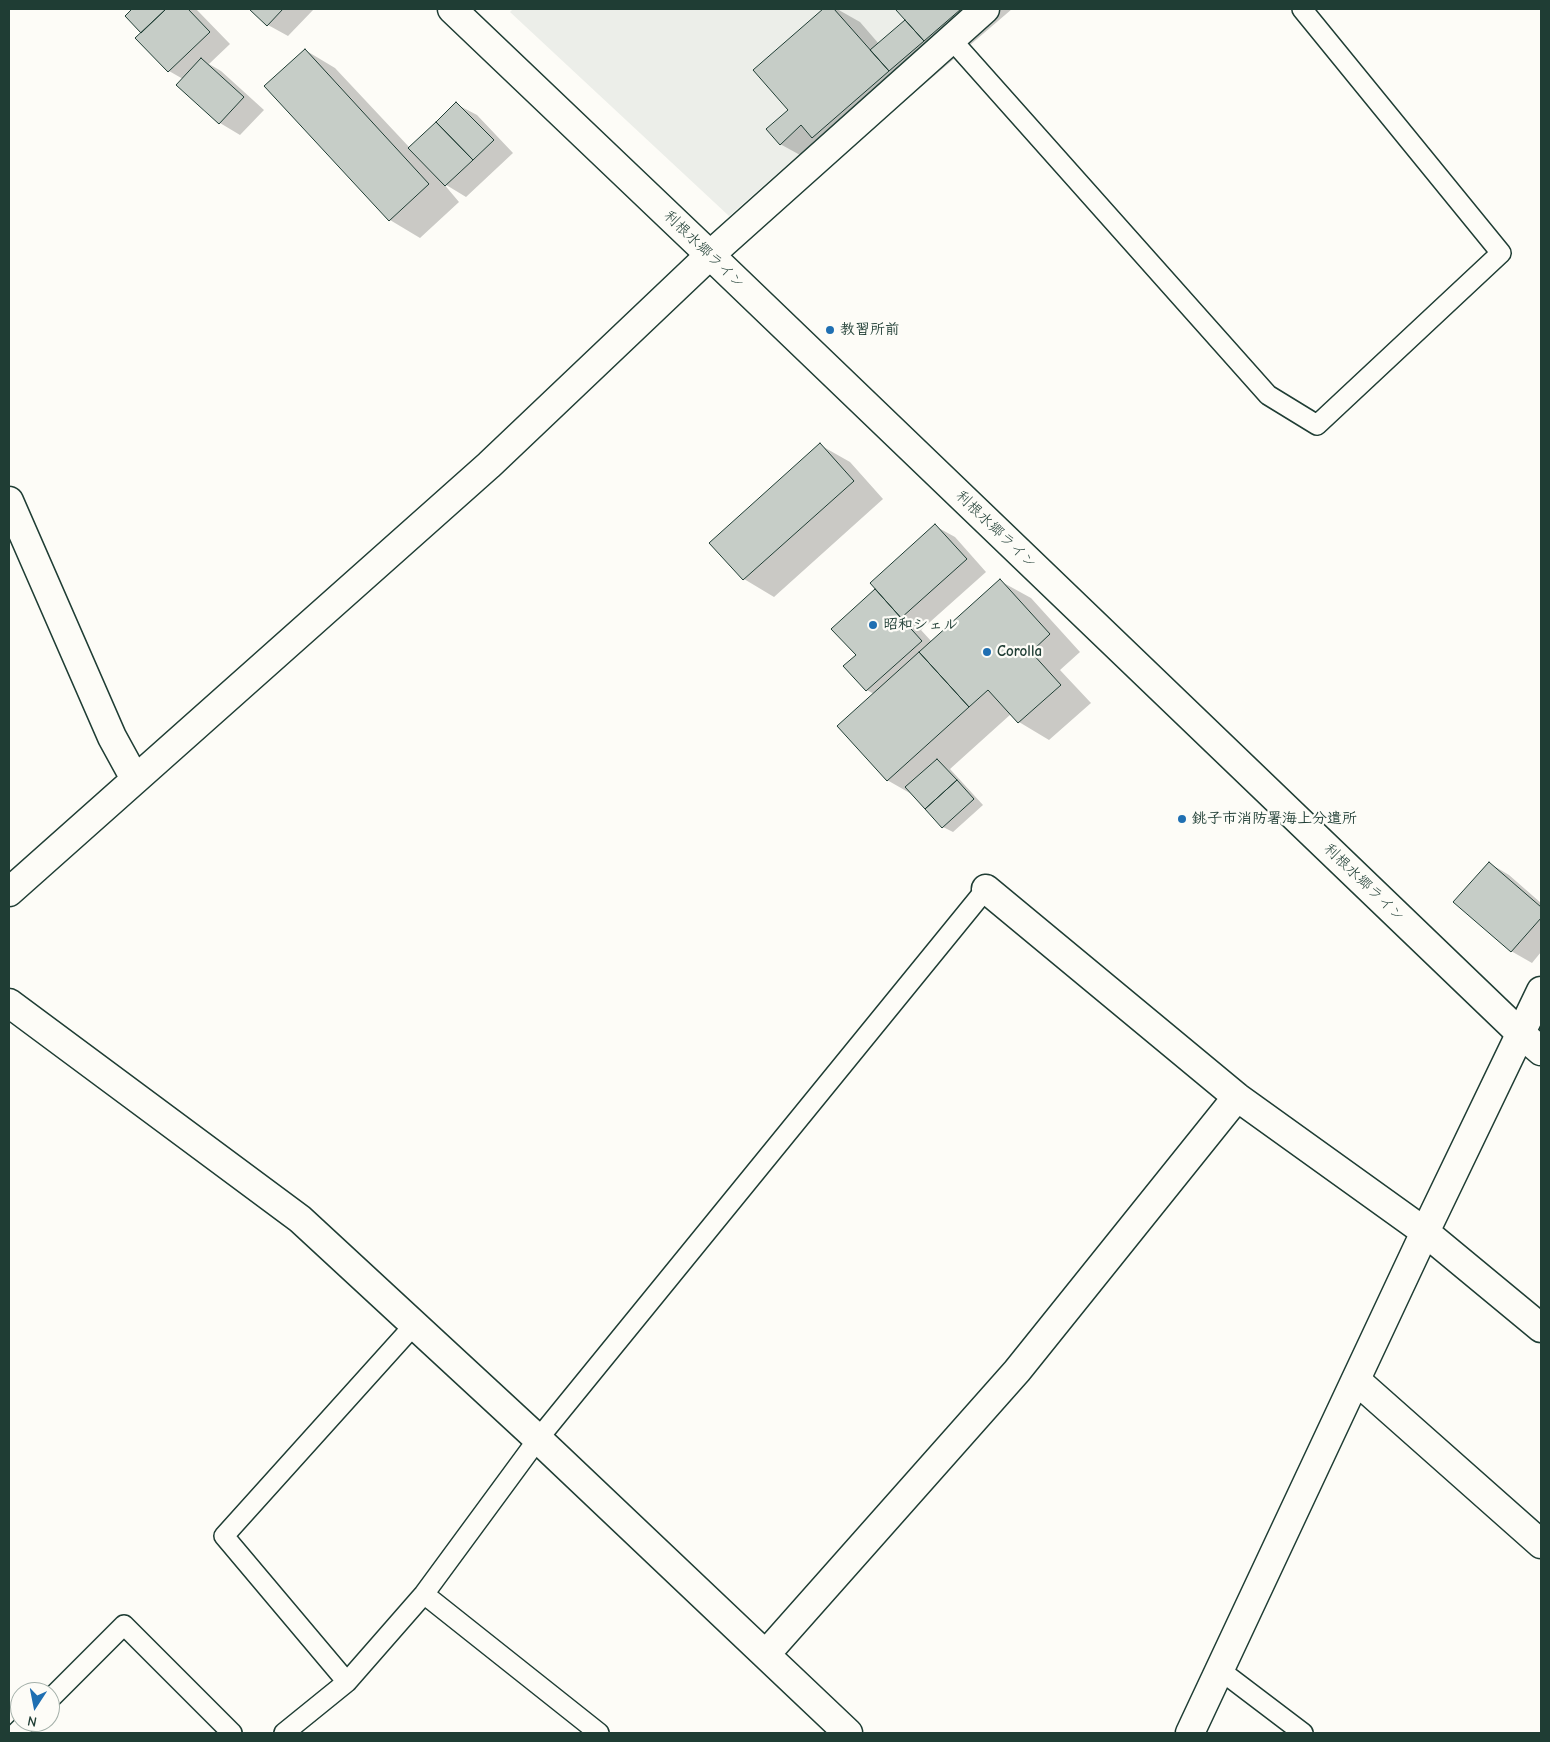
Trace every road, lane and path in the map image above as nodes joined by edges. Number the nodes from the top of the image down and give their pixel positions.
1 (452, 9) edge
2 (985, 9) edge
3 (1302, 9) edge
4 (951, 39) junction
5 (710, 255) junction
6 (9, 501) edge
7 (135, 779) junction
8 (986, 889) joint
9 (9, 892) edge
10 (1541, 991) edge
11 (9, 1003) edge
12 (1520, 1033) junction
13 (1541, 1051) edge
14 (1237, 1097) junction
15 (1425, 1232) junction
16 (415, 1324) junction
17 (1541, 1328) edge
18 (1356, 1380) junction
19 (538, 1440) junction
20 (1541, 1544) edge
21 (424, 1594) junction
22 (766, 1654) junction
23 (1220, 1670) junction
24 (347, 1682) junction
25 (60, 1689) edge
26 (232, 1733) edge
27 (284, 1733) edge
28 (599, 1733) edge
29 (848, 1733) edge
30 (1190, 1733) edge
31 (1303, 1733) edge

1 - 5 main road, 利根水郷ライン
2 - 4 main road
3 - 4 lane
4 - 5 main road
5 - 7 main road
5 - 12 main road, 利根水郷ライン
6 - 7 main road
7 - 9 main road
8 - 14 main road
8 - 19 lane
10 - 12 main road
11 - 16 main road
12 - 13 main road, 利根水郷ライン
12 - 15 main road
14 - 15 main road
14 - 22 main road
15 - 17 main road
15 - 18 main road
16 - 19 main road
16 - 24 lane
18 - 20 main road
18 - 23 main road
19 - 21 lane
19 - 22 main road
21 - 24 lane
21 - 28 lane
22 - 29 main road
23 - 30 main road
23 - 31 lane
24 - 27 lane
25 - 26 lane

